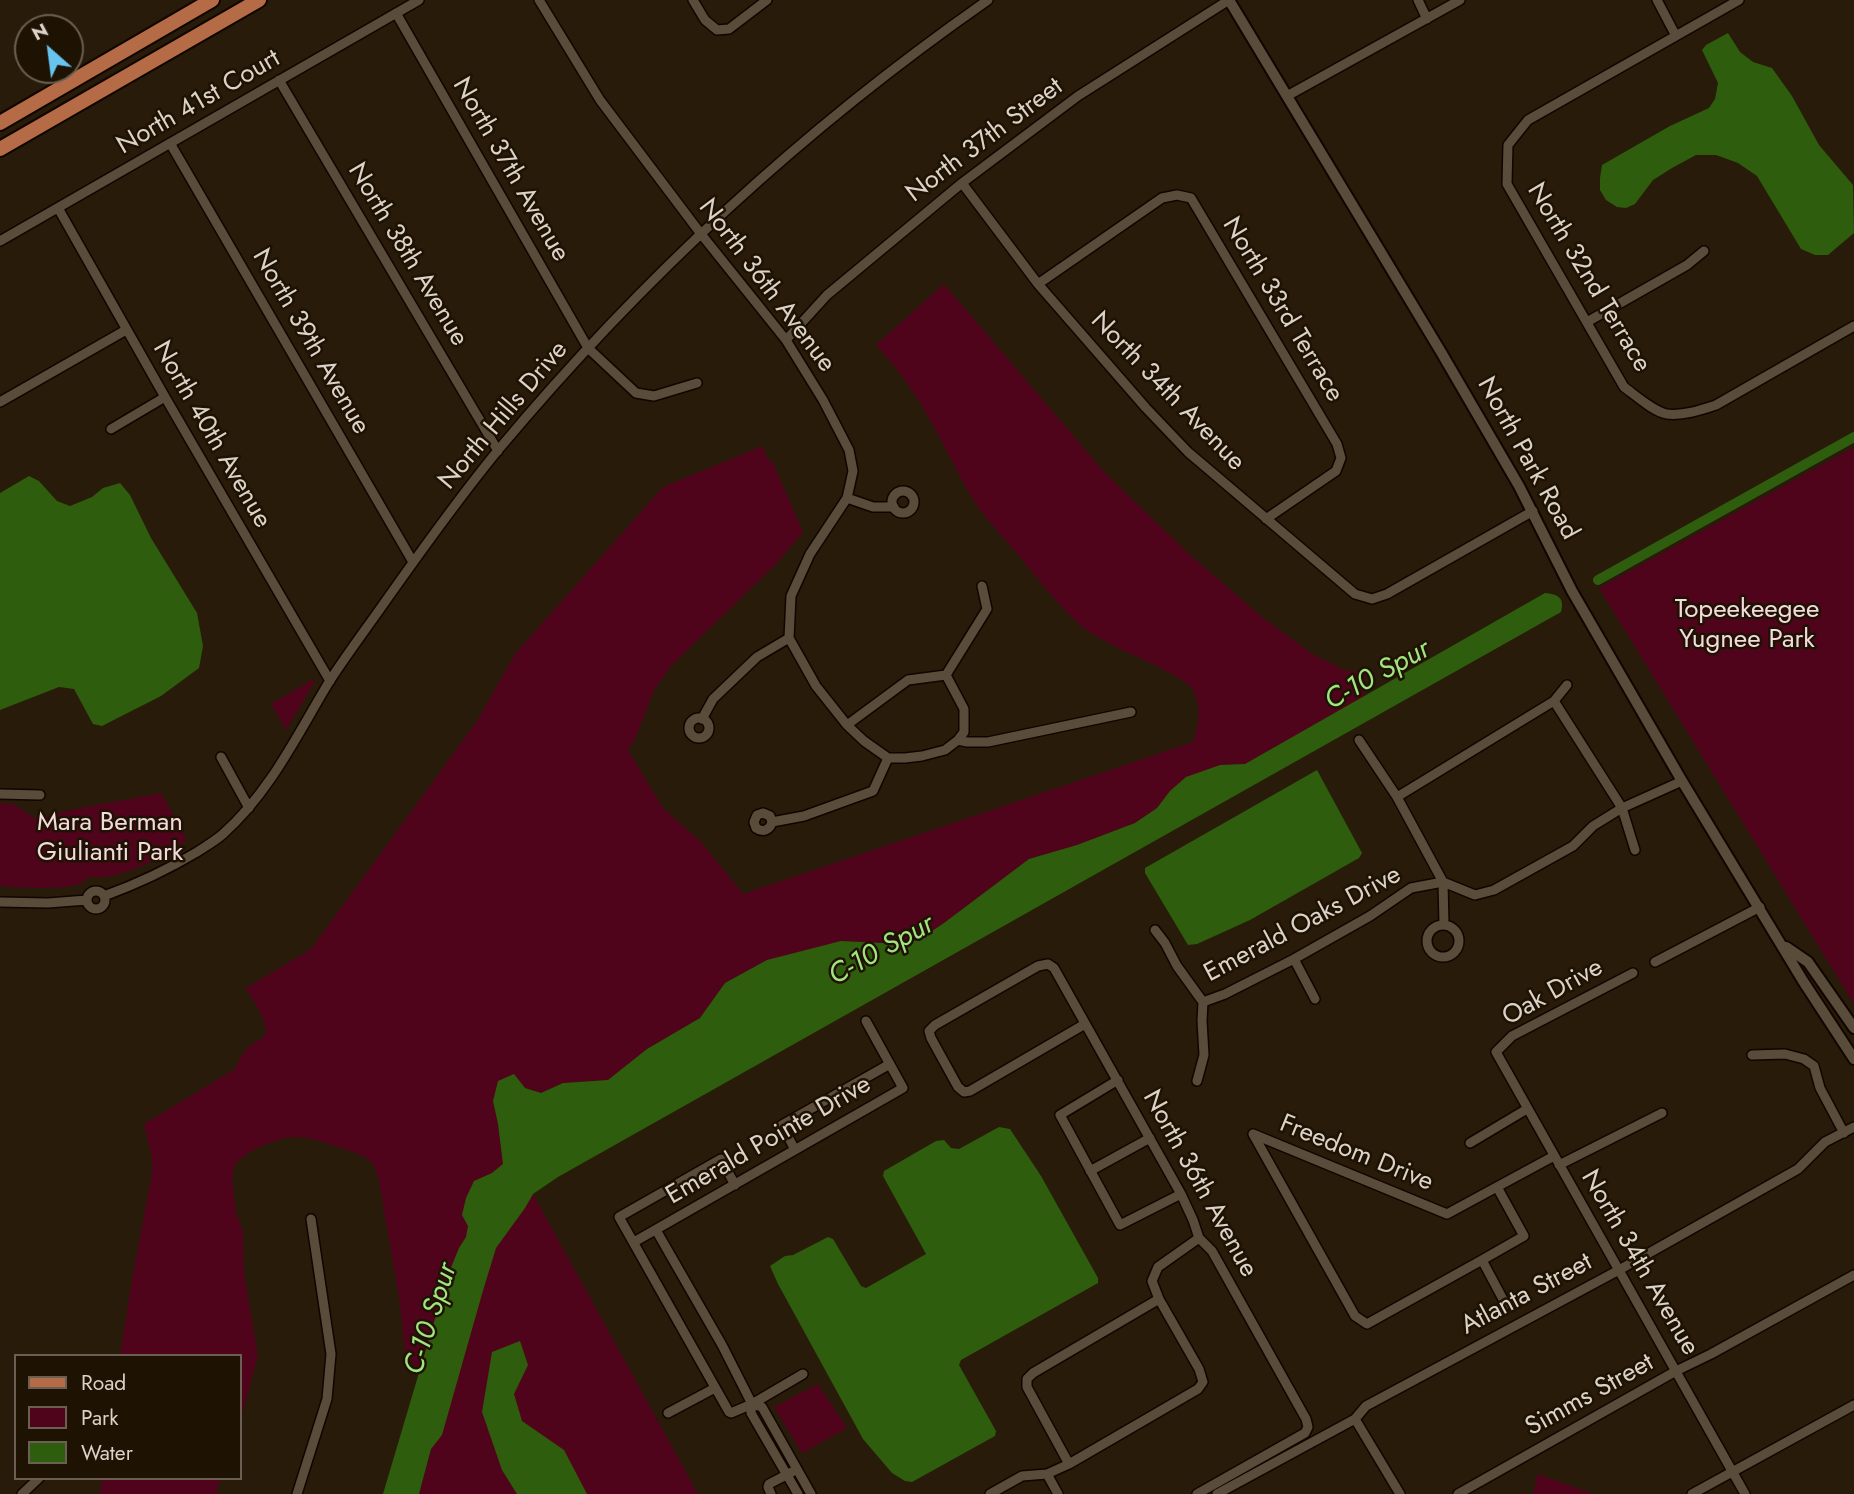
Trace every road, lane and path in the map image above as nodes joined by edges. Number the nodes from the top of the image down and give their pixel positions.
1 (212, 0) edge
2 (260, 0) edge
3 (419, 0) edge
4 (539, 0) edge
5 (693, 0) edge
6 (767, 0) edge
7 (988, 0) edge
8 (1229, 0) edge
9 (1418, 0) edge
10 (1460, 0) edge
11 (1657, 0) edge
12 (1739, 0) edge
13 (396, 13) junction
14 (1427, 19) junction
15 (1676, 36) junction
16 (92, 70) junction
17 (279, 80) junction
18 (1287, 96) junction
19 (79, 104) junction
20 (0, 123) edge
21 (170, 143) junction
22 (0, 149) edge
23 (962, 183) junction
24 (58, 208) junction
25 (701, 234) junction
26 (0, 241) edge
27 (1704, 251) dead end
28 (1038, 284) junction
29 (1587, 322) junction
30 (1854, 326) edge
31 (126, 330) junction
32 (786, 340) junction
33 (588, 348) junction
34 (697, 383) dead end
35 (165, 397) junction
36 (0, 402) edge
37 (111, 429) dead end
38 (498, 451) junction
39 (847, 498) junction
40 (894, 507) dead end
41 (1533, 511) junction
42 (1266, 519) junction
43 (413, 562) junction
44 (982, 586) dead end
45 (789, 638) junction
46 (946, 675) junction
47 (330, 681) junction
48 (1567, 685) dead end
49 (1555, 701) junction
50 (1131, 712) dead end
51 (702, 719) dead end
52 (847, 725) junction
53 (958, 740) junction
54 (1359, 740) dead end
55 (221, 758) dead end
56 (888, 758) junction
57 (1682, 781) junction
58 (0, 793) edge
59 (40, 795) dead end
60 (1397, 797) junction
61 (249, 808) junction
62 (1622, 808) junction
63 (772, 822) dead end
64 (1635, 850) dead end
65 (1443, 882) junction
66 (0, 902) edge
67 (1760, 907) junction
68 (1444, 925) dead end
69 (1155, 930) dead end
70 (1781, 943) junction
71 (1294, 959) junction
72 (1655, 961) dead end
73 (1633, 973) dead end
74 (1315, 999) dead end
75 (1203, 1002) junction
76 (866, 1021) dead end
77 (1085, 1024) junction
78 (1854, 1028) edge
79 (1496, 1052) joint
80 (1752, 1055) dead end
81 (1854, 1059) edge
82 (890, 1064) junction
83 (1118, 1080) junction
84 (1197, 1080) dead end
85 (1527, 1109) junction
86 (1662, 1113) dead end
87 (1854, 1127) edge
88 (1844, 1133) junction
89 (1150, 1138) junction
90 (1470, 1143) dead end
91 (795, 1150) junction
92 (1557, 1161) junction
93 (1090, 1171) junction
94 (735, 1185) junction
95 (1497, 1187) junction
96 (1181, 1194) junction
97 (311, 1219) dead end
98 (656, 1230) junction
99 (1199, 1238) junction
100 (634, 1242) junction
101 (1482, 1260) junction
102 (1619, 1270) junction
103 (1854, 1275) edge
104 (1159, 1299) junction
105 (1506, 1305) dead end
106 (1676, 1371) junction
107 (803, 1374) dead end
108 (715, 1388) junction
109 (752, 1404) junction
110 (1854, 1405) edge
111 (668, 1413) dead end
112 (1355, 1419) junction
113 (1069, 1464) junction
114 (797, 1470) junction
115 (1732, 1472) junction
116 (1047, 1474) junction
117 (787, 1475) junction
118 (37, 1480) edge
119 (22, 1494) edge
120 (297, 1494) edge
121 (771, 1494) edge
122 (798, 1494) edge
123 (811, 1494) edge
124 (990, 1494) edge
125 (1058, 1494) edge
126 (1197, 1494) edge
127 (1217, 1494) edge
128 (1400, 1494) edge
129 (1458, 1494) edge
130 (1692, 1494) edge
131 (1745, 1494) edge

1 - 16 main road
2 - 19 main road
3 - 13 street, North 41st Court
4 - 25 street, North 36th Avenue
5 - 6 street
7 - 25 street, North Hills Drive
8 - 18 street, North Park Road
8 - 23 street, North 37th Street
9 - 14 street
10 - 14 street
11 - 15 street
12 - 15 street
13 - 17 street, North 41st Court
13 - 33 street, North 37th Avenue
14 - 18 street
15 - 29 street, North 32nd Terrace
16 - 19 main road
16 - 20 main road
17 - 21 street, North 41st Court
17 - 38 street, North 38th Avenue
18 - 41 street, North Park Road
19 - 22 main road
21 - 24 street, North 41st Court
21 - 43 street, North 39th Avenue
23 - 28 street, North 34th Avenue
23 - 32 street, North 37th Street
24 - 26 street, North 41st Court
24 - 31 street, North 40th Avenue
25 - 32 street, North 36th Avenue
25 - 33 street, North Hills Drive
27 - 29 street
28 - 42 street, North 34th Avenue
28 - 42 street, North 33rd Terrace
29 - 30 street, North 32nd Terrace
31 - 35 street, North 40th Avenue
31 - 36 street
32 - 39 street, North 36th Avenue
33 - 34 street, North 37th Avenue
33 - 38 street, North Hills Drive
35 - 37 street
35 - 47 street, North 40th Avenue
38 - 43 street, North Hills Drive
39 - 40 street
39 - 45 street, North 36th Avenue
41 - 42 street, North 34th Avenue
41 - 57 street, North Park Road
43 - 47 street, North Hills Drive
44 - 46 street
45 - 51 street
45 - 52 street
46 - 52 street
46 - 53 street
47 - 61 street, North Hills Drive
48 - 49 street
49 - 60 street
49 - 62 street
50 - 53 street
52 - 56 street
53 - 56 street
54 - 60 street
55 - 61 street
56 - 63 street
57 - 62 street, Emerald Oaks Drive
57 - 67 street, North Park Road
58 - 59 street
60 - 65 street
61 - 66 street, North Hills Drive
62 - 64 street
62 - 65 street, Emerald Oaks Drive
65 - 68 street
65 - 71 street, Emerald Oaks Drive
67 - 70 street, North Park Road
67 - 72 street
69 - 75 street
70 - 78 street, North Park Road
70 - 81 street, North Park Road
71 - 74 street
71 - 75 street, Emerald Oaks Drive
73 - 79 street, Oak Drive
75 - 84 street
76 - 82 street
77 - 77 street, North 36th Avenue
77 - 83 street, North 36th Avenue
79 - 85 street, North 34th Avenue
80 - 88 street
82 - 91 street, Emerald Pointe Drive
82 - 91 street
83 - 89 street, North 36th Avenue
83 - 93 street
85 - 90 street
85 - 92 street, North 34th Avenue
86 - 92 street, Freedom Drive
87 - 88 street, Atlanta Street
88 - 102 street, Atlanta Street
89 - 93 street
89 - 96 street, North 36th Avenue
91 - 94 street, Emerald Pointe Drive
92 - 95 street, Freedom Drive
92 - 102 street, North 34th Avenue
93 - 96 street
94 - 98 street, Emerald Pointe Drive
94 - 100 street
95 - 101 street
95 - 101 street, Freedom Drive
96 - 99 street, North 36th Avenue
97 - 120 street
98 - 100 street, Emerald Pointe Drive
98 - 109 street, Emerald Pointe Drive
99 - 104 street
99 - 126 street, North 36th Avenue
100 - 108 street
101 - 105 street
102 - 106 street, North 34th Avenue
102 - 112 street, Atlanta Street
103 - 106 street, Simms Street
104 - 113 street
104 - 113 street
106 - 115 street, North 34th Avenue
106 - 129 street, Simms Street
107 - 109 street
108 - 109 street
108 - 111 street
109 - 114 street, Emerald Pointe Drive
109 - 117 street, Emerald Pointe Drive
110 - 115 street
112 - 127 street, Atlanta Street
112 - 128 street
113 - 116 street
114 - 117 street
114 - 123 street, Emerald Pointe Drive
115 - 130 street
115 - 131 street, North 34th Avenue
116 - 124 street
116 - 125 street
117 - 121 street
117 - 122 street, Emerald Pointe Drive
118 - 119 street

